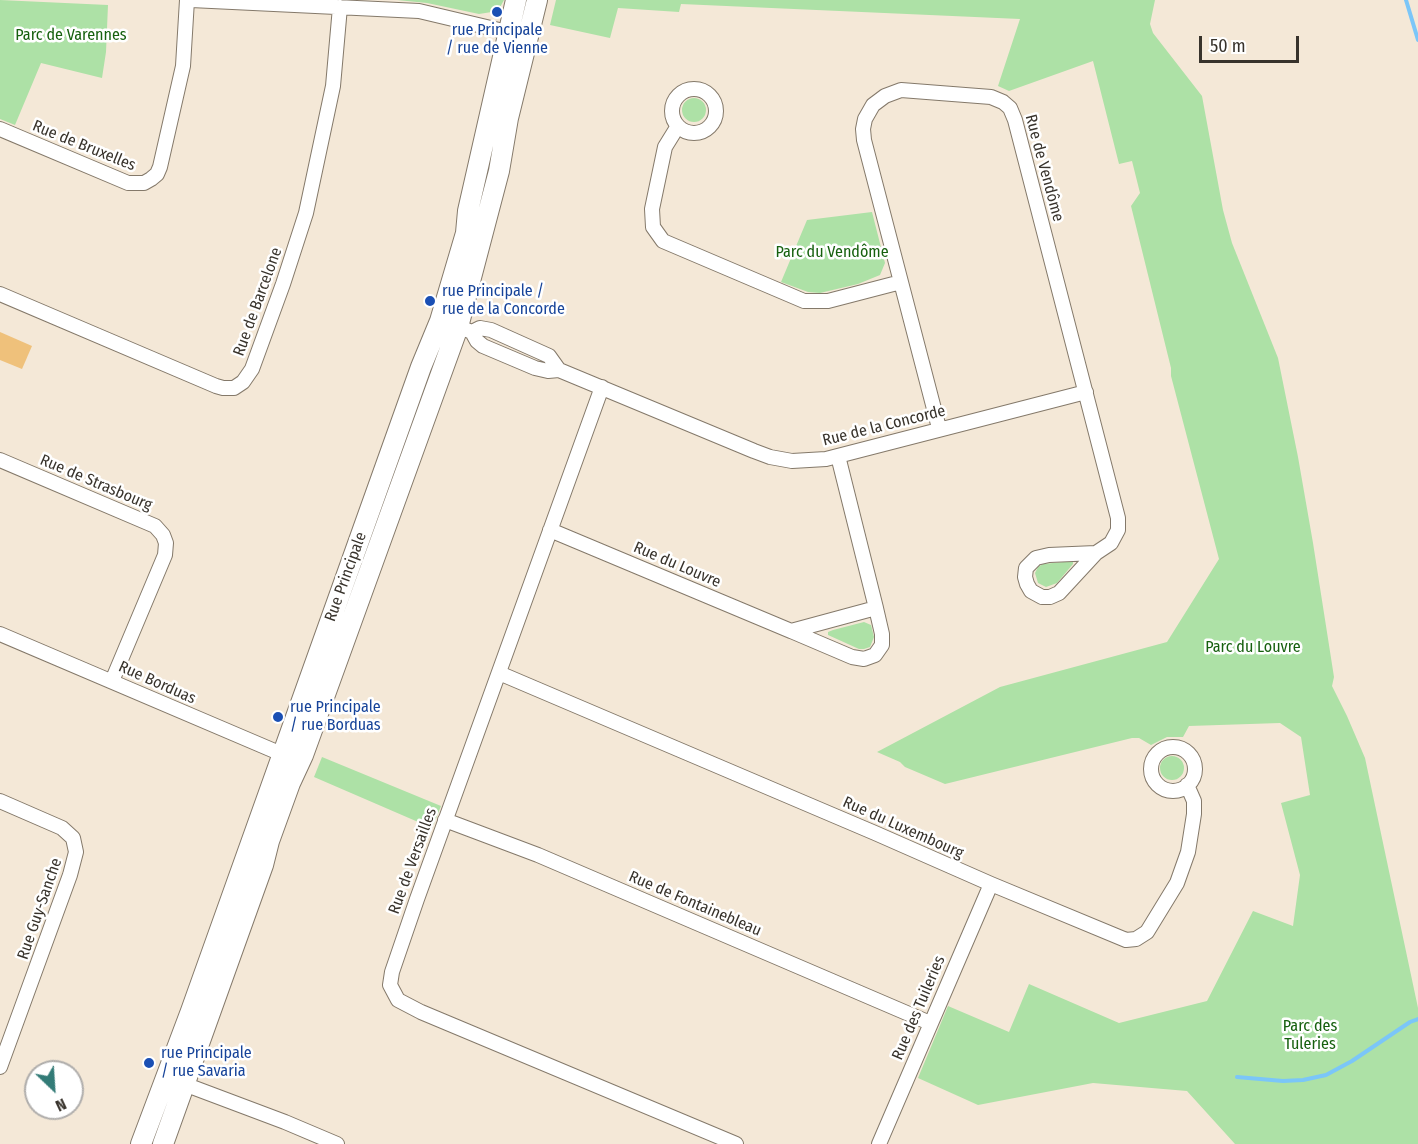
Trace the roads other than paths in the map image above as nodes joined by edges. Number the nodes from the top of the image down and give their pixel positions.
1 (189, 0) edge
2 (516, 0) edge
3 (537, 0) edge
4 (340, 7) junction
5 (518, 34) junction
6 (678, 126) dead end
7 (0, 129) edge
8 (901, 282) junction
9 (0, 294) edge
10 (457, 327) junction
11 (602, 387) junction
12 (1086, 392) junction
13 (939, 428) junction
14 (838, 456) junction
15 (0, 460) edge
16 (550, 530) junction
17 (1096, 553) junction
18 (876, 609) junction
19 (791, 631) junction
20 (0, 634) edge
21 (499, 673) junction
22 (112, 681) junction
23 (291, 758) junction
24 (1187, 786) dead end
25 (0, 801) edge
26 (446, 820) junction
27 (990, 884) junction
28 (930, 1023) junction
29 (0, 1067) edge
30 (166, 1077) junction
31 (184, 1084) junction
32 (141, 1144) edge
33 (163, 1144) edge
34 (337, 1144) edge
35 (736, 1144) edge
36 (879, 1144) edge

1 - 4 street
1 - 7 street, Rue de Bruxelles
2 - 5 street, Rue Principale
3 - 5 street, Rue Principale
4 - 5 street
4 - 9 street, Rue de Barcelone
5 - 10 street, Rue Principale
6 - 8 street
8 - 12 street, Rue de Vendôme
8 - 13 street, Rue de Vendôme
10 - 11 street, Rue de la Concorde
10 - 23 street, Rue Principale
11 - 14 street, Rue de la Concorde
11 - 16 street, Rue de Versailles
12 - 13 street, Rue de la Concorde
12 - 17 street, Rue de Vendôme
13 - 14 street, Rue de la Concorde
14 - 18 street, Rue du Louvre
15 - 22 street, Rue de Strasbourg
16 - 19 street, Rue du Louvre
16 - 21 street, Rue de Versailles
17 - 17 street, Rue de Vendôme
18 - 19 street
18 - 19 street, Rue du Louvre
20 - 22 street, Rue Borduas
21 - 26 street, Rue de Versailles
21 - 27 street, Rue du Luxembourg
22 - 23 street, Rue Borduas
23 - 30 street, Rue Principale
23 - 31 street, Rue Principale
24 - 27 street, Rue du Luxembourg
25 - 29 street, Rue Guy-Sanche
26 - 28 street, Rue de Fontainebleau
26 - 35 street, Rue de Versailles
27 - 28 street, Rue des Tuileries
28 - 36 street, Rue des Tuileries
30 - 31 street
30 - 32 street, Rue Principale
31 - 33 street, Rue Principale
31 - 34 street

